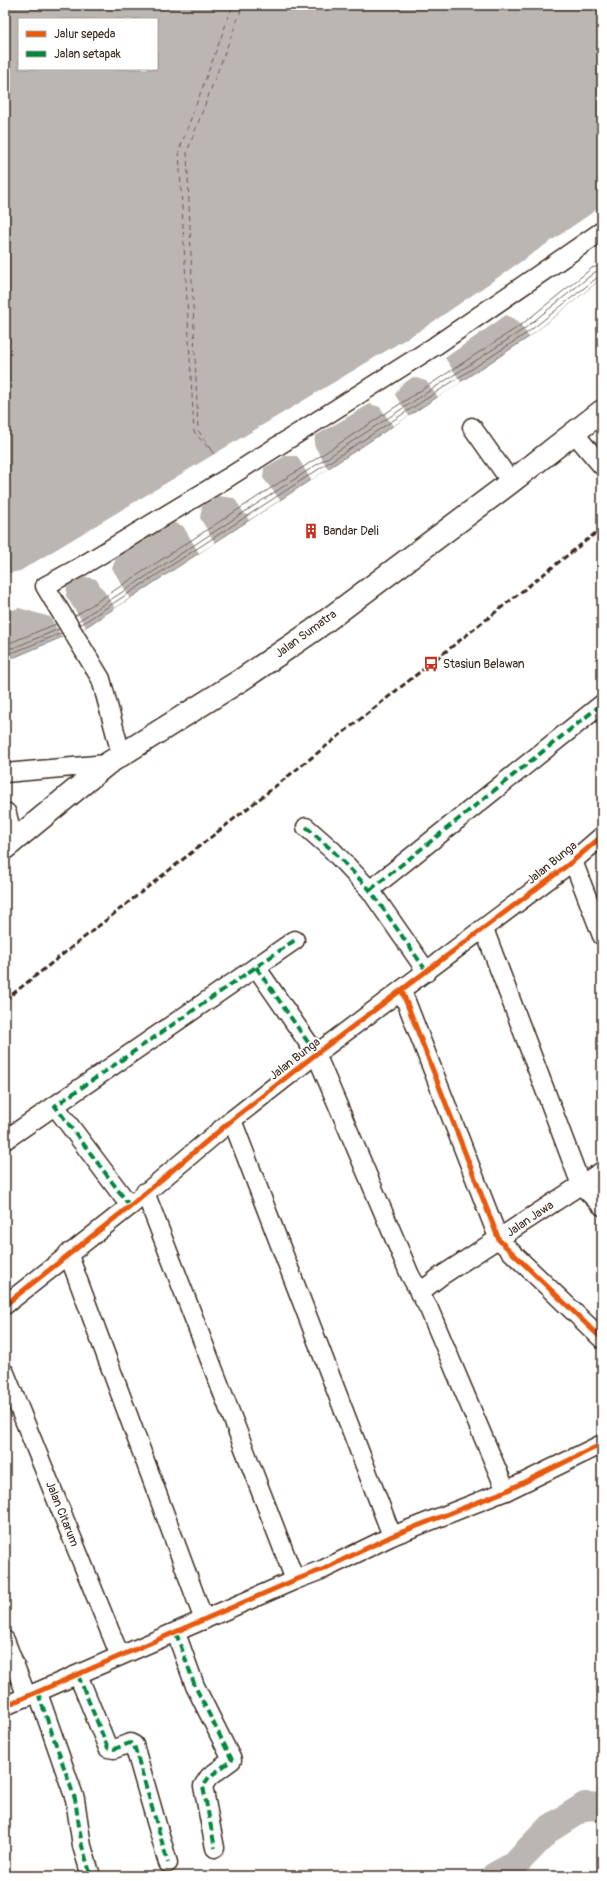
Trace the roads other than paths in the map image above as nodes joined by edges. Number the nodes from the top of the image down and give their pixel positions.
1 (602, 231) edge
2 (602, 411) edge
3 (472, 427) dead end
4 (574, 433) junction
5 (602, 466) edge
6 (511, 482) junction
7 (602, 704) edge
8 (114, 759) junction
9 (5, 772) edge
10 (5, 814) edge
11 (306, 827) dead end
12 (602, 836) edge
13 (8, 845) edge
14 (573, 861) junction
15 (370, 890) junction
16 (484, 929) junction
17 (602, 936) edge
18 (295, 940) dead end
19 (256, 967) junction
20 (427, 972) junction
21 (402, 991) junction
22 (316, 1054) junction
23 (55, 1106) junction
24 (232, 1120) junction
25 (5, 1140) edge
26 (602, 1171) edge
27 (581, 1185) junction
28 (146, 1192) junction
29 (130, 1206) junction
30 (602, 1206) edge
31 (499, 1240) junction
32 (68, 1254) junction
33 (419, 1293) junction
34 (5, 1305) edge
35 (602, 1339) edge
36 (5, 1373) edge
37 (602, 1444) edge
38 (506, 1491) junction
39 (392, 1536) junction
40 (295, 1580) junction
41 (204, 1620) junction
42 (176, 1633) junction
43 (5, 1640) edge
44 (120, 1656) junction
45 (78, 1675) junction
46 (32, 1695) junction
47 (5, 1706) edge
48 (215, 1848) dead end
49 (168, 1863) dead end
50 (91, 1876) edge

1 - 8 street
2 - 4 highway, Jalan Sumatra
3 - 6 street
4 - 5 street
4 - 6 highway, Jalan Sumatra
6 - 8 highway, Jalan Sumatra
7 - 15 street
8 - 9 street
8 - 13 highway, Jalan Sumatra
10 - 13 highway
11 - 15 street
12 - 14 street, Jalan Bunga
14 - 16 street, Jalan Bunga
14 - 17 street
15 - 20 street
16 - 20 street, Jalan Bunga
16 - 27 street
18 - 19 street
19 - 22 street
19 - 23 street
20 - 21 street, Jalan Bunga
21 - 22 street, Jalan Bunga
21 - 31 street
22 - 24 street, Jalan Bunga
22 - 33 street
23 - 25 street
23 - 29 street
24 - 28 street, Jalan Bunga
24 - 39 street
26 - 27 street, Jalan Jawa
27 - 30 street
27 - 31 street, Jalan Jawa
28 - 29 street, Jalan Bunga
28 - 40 street
29 - 32 street, Jalan Bunga
31 - 33 street, Jalan Jawa
31 - 35 street
32 - 34 street, Jalan Bunga
32 - 41 street
33 - 38 street
36 - 44 street, Jalan Citarum
37 - 38 street
38 - 39 street
39 - 40 street
40 - 41 street
41 - 42 street
42 - 44 street
42 - 48 street
43 - 46 street
44 - 45 street
45 - 46 street
45 - 49 street
46 - 47 street
46 - 50 street

